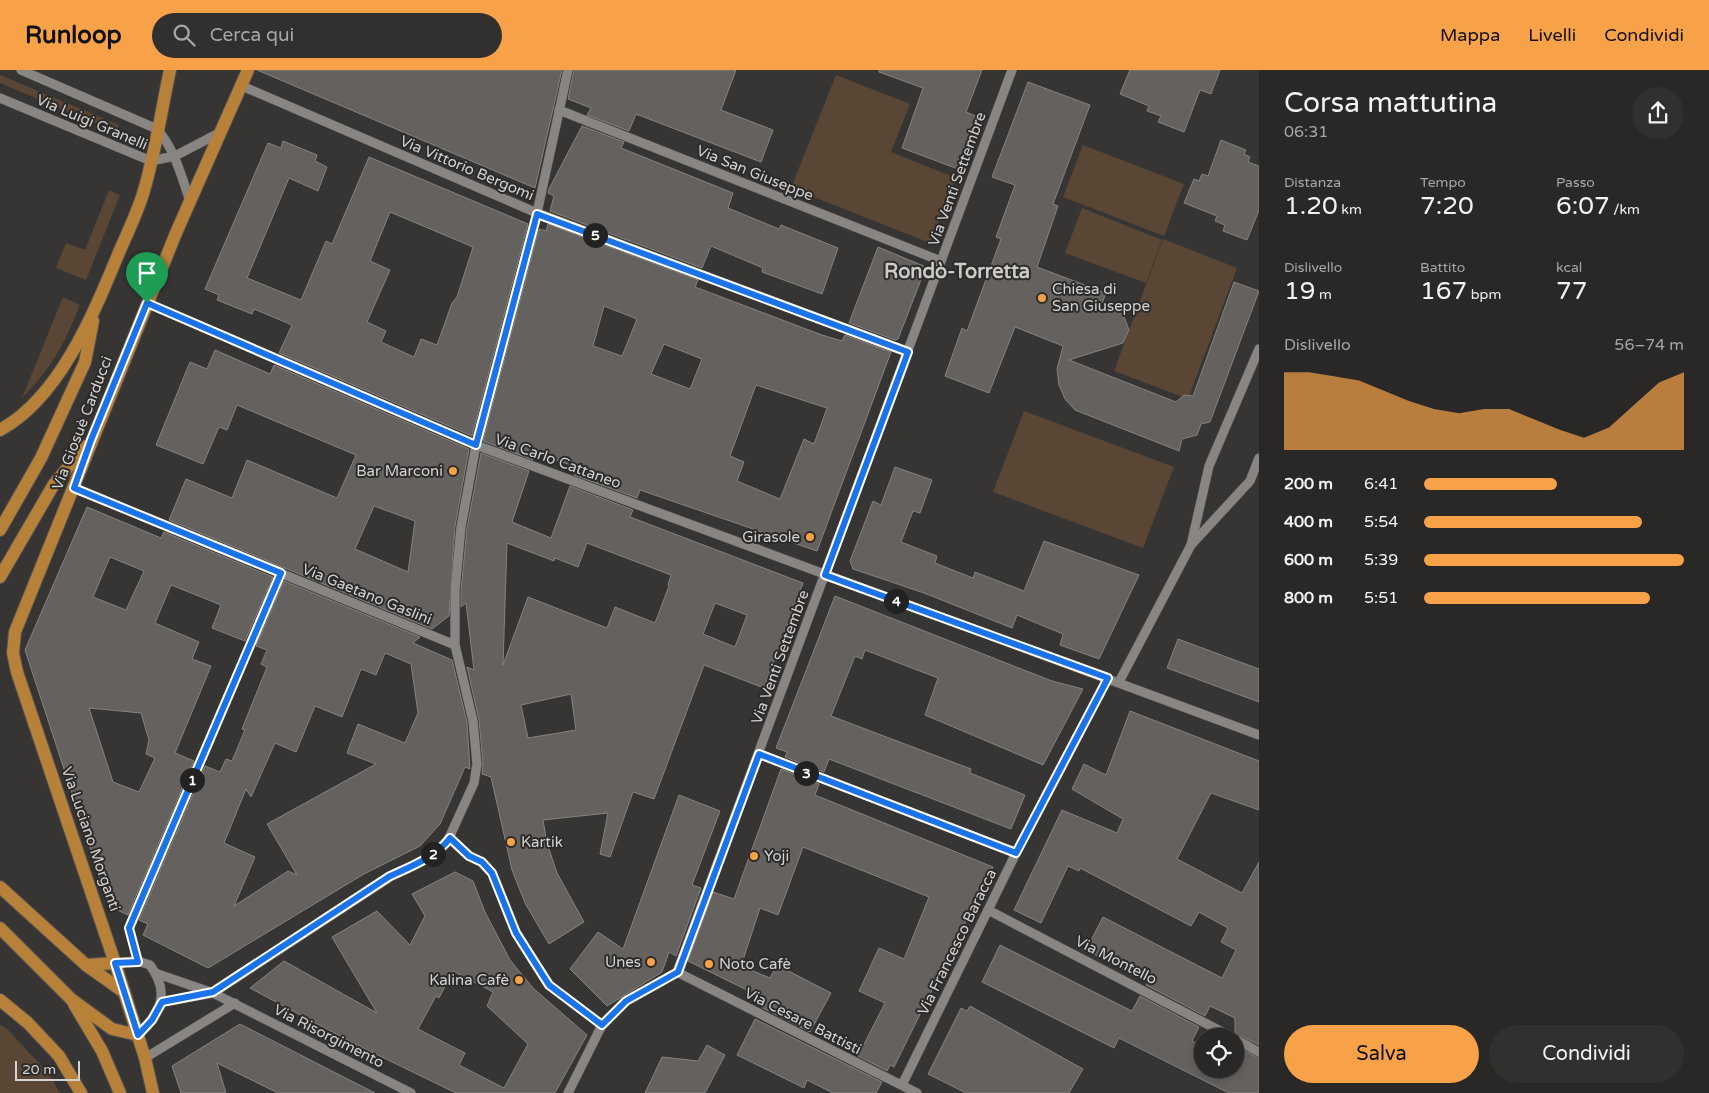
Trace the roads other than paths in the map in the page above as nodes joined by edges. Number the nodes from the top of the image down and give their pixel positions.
1 (21, 70) edge
2 (170, 70) edge
3 (248, 70) edge
4 (568, 70) edge
5 (1012, 70) edge
6 (242, 86) junction
7 (0, 98) edge
8 (559, 110) junction
9 (157, 129) junction
10 (221, 132) junction
11 (175, 156) junction
12 (151, 161) junction
13 (190, 201) junction
14 (537, 214) junction
15 (941, 261) junction
16 (147, 303) junction
17 (95, 311) junction
18 (1259, 349) edge
19 (908, 352) junction
20 (0, 430) edge
21 (91, 440) junction
22 (476, 445) junction
23 (1259, 458) edge
24 (74, 488) junction
25 (0, 530) edge
26 (1191, 545) junction
27 (281, 573) junction
28 (825, 575) junction
29 (0, 577) edge
30 (456, 645) junction
31 (13, 653) joint
32 (1108, 678) junction
33 (1119, 682) junction
34 (1259, 735) edge
35 (759, 754) junction
36 (450, 838) junction
37 (1016, 853) junction
38 (0, 887) edge
39 (988, 910) junction
40 (0, 928) edge
41 (138, 962) junction
42 (115, 963) junction
43 (86, 965) junction
44 (678, 972) junction
45 (155, 973) junction
46 (124, 992) junction
47 (213, 992) junction
48 (71, 999) junction
49 (0, 1000) edge
50 (162, 1002) junction
51 (235, 1003) junction
52 (602, 1025) junction
53 (1215, 1028) edge
54 (138, 1035) junction
55 (1244, 1044) edge
56 (1259, 1052) edge
57 (145, 1058) junction
58 (902, 1085) junction
59 (81, 1093) edge
60 (120, 1093) edge
61 (153, 1093) edge
62 (411, 1093) edge
63 (568, 1093) edge
64 (917, 1093) edge

1 - 9 street, Via Luigi Granelli
2 - 9 main road
3 - 6 main road, Via Giosuè Carducci
4 - 8 street
5 - 15 street, Via Venti Settembre
6 - 10 main road, Via Giosuè Carducci
6 - 14 street, Via Vittorio Bergomi
7 - 12 street, Via Luigi Granelli
8 - 14 street
8 - 15 street, Via San Giuseppe
9 - 11 street, Via Luigi Granelli
9 - 12 main road
10 - 11 street, Via Luigi Granelli
10 - 13 main road, Via Giosuè Carducci
11 - 12 street, Via Luigi Granelli
11 - 13 street, Via Luigi Granelli
12 - 17 main road
13 - 16 main road, Via Giosuè Carducci
14 - 19 street, Via Vittorio Bergomi
14 - 22 street
15 - 19 street, Via Venti Settembre
16 - 21 main road, Via Giosuè Carducci
16 - 22 street, Via Carlo Cattaneo
17 - 20 main road
17 - 25 main road
18 - 26 street
19 - 28 street, Via Venti Settembre
21 - 24 main road, Via Giosuè Carducci
21 - 29 main road
22 - 28 street, Via Carlo Cattaneo
22 - 30 street
23 - 26 street
24 - 27 street, Via Gaetano Gaslini
24 - 31 main road, Via Giosuè Carducci
26 - 33 street
27 - 30 street, Via Gaetano Gaslini
27 - 41 street
28 - 32 street, Via Carlo Cattaneo
28 - 35 street, Via Venti Settembre
30 - 36 street
31 - 42 main road, Via Luciano Morganti
32 - 33 street, Via Carlo Cattaneo
32 - 37 street, Via Francesco Baracca
33 - 34 street, Via Carlo Cattaneo
35 - 37 street
35 - 44 street, Via Venti Settembre
36 - 47 street
36 - 52 street
37 - 39 street, Via Francesco Baracca
38 - 43 main road
39 - 53 street, Via Montello
39 - 58 street, Via Francesco Baracca
40 - 48 main road
41 - 42 street
41 - 45 street, Via Risorgimento
42 - 43 main road
42 - 46 main road, Via Luciano Morganti
43 - 46 main road
44 - 52 street
44 - 58 street, Via Cesare Battisti
45 - 47 street, Via Risorgimento
45 - 50 street
46 - 54 main road, Via Luciano Morganti
47 - 50 street
47 - 51 street, Via Risorgimento
48 - 54 main road
48 - 60 main road
49 - 59 main road
50 - 54 street
51 - 57 street
51 - 62 street, Via Risorgimento
52 - 63 street
54 - 57 main road, Via Luciano Morganti
55 - 56 street
57 - 61 main road, Via Luciano Morganti
58 - 64 street, Via Cesare Battisti

